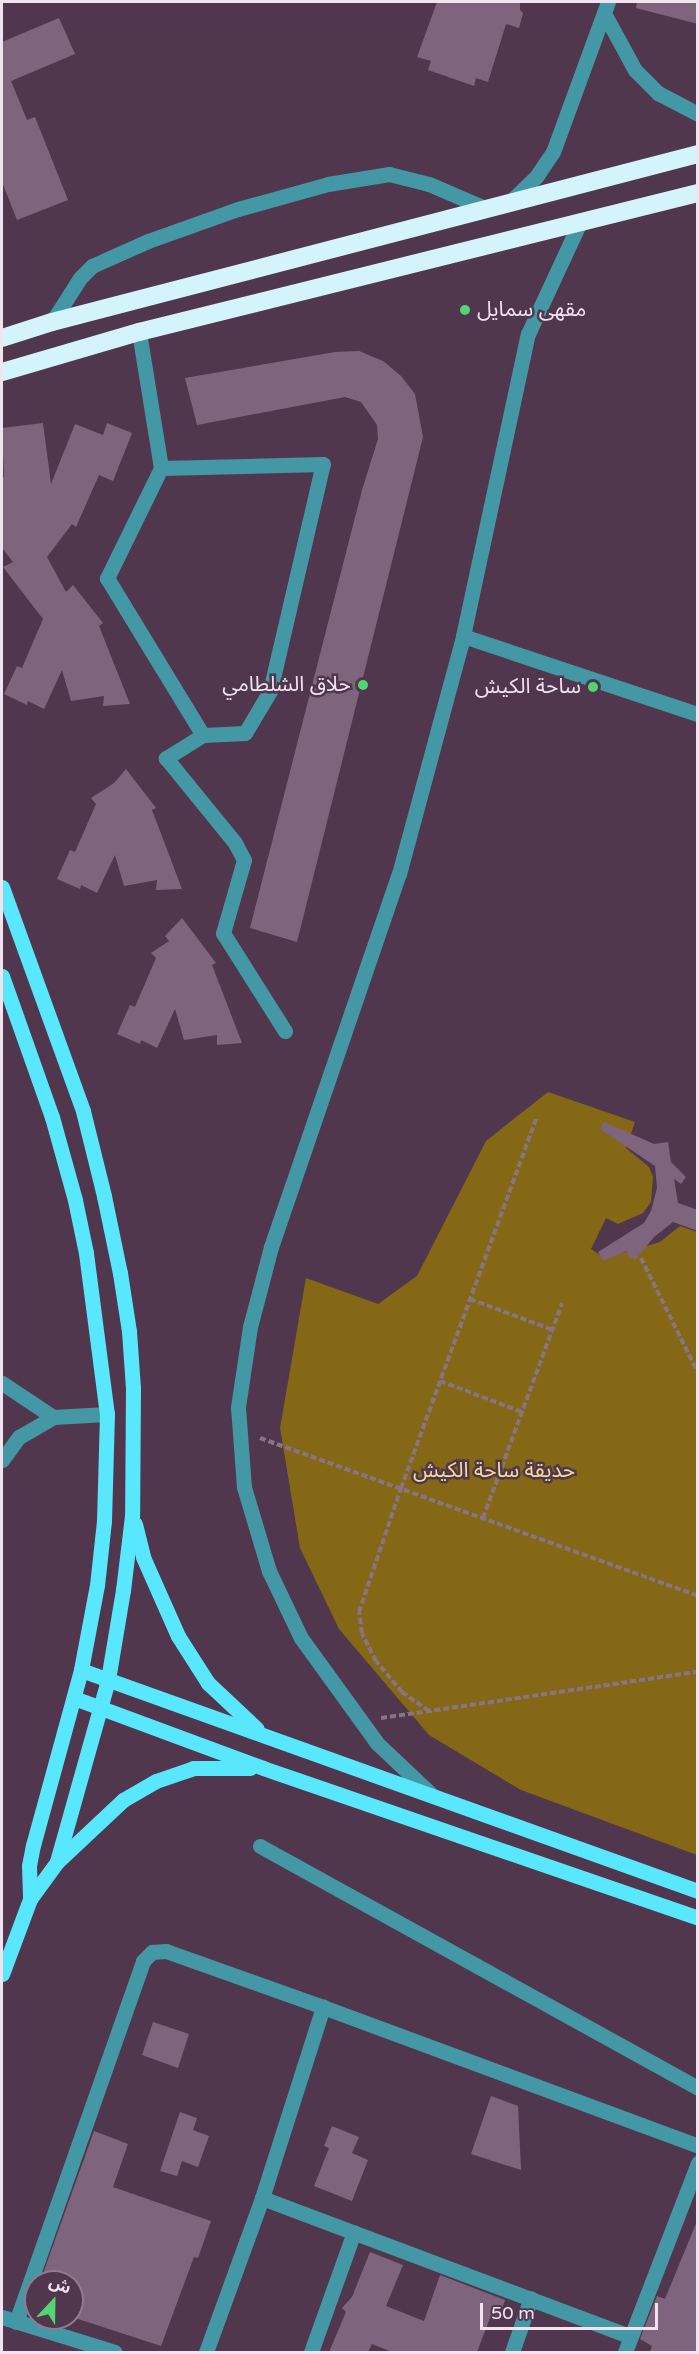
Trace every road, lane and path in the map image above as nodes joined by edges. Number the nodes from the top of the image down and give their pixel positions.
1 (605, 6) edge
2 (698, 114) edge
3 (698, 154) edge
4 (698, 193) edge
5 (511, 201) junction
6 (485, 208) junction
7 (579, 224) junction
8 (52, 322) junction
9 (139, 332) junction
10 (2, 338) edge
11 (2, 372) edge
12 (161, 468) junction
13 (463, 636) junction
14 (698, 714) edge
15 (203, 735) junction
16 (2, 887) edge
17 (2, 976) edge
18 (285, 1031) dead end
19 (536, 1119) dead end
20 (641, 1258) dead end
21 (470, 1299) junction
22 (562, 1303) dead end
23 (553, 1330) junction
24 (698, 1373) edge
25 (440, 1381) junction
26 (2, 1383) edge
27 (522, 1412) junction
28 (107, 1414) junction
29 (53, 1417) junction
30 (240, 1431) junction
31 (2, 1460) edge
32 (401, 1488) junction
33 (132, 1516) junction
34 (483, 1518) junction
35 (698, 1596) edge
36 (81, 1670) junction
37 (698, 1672) edge
38 (108, 1680) junction
39 (74, 1698) junction
40 (101, 1708) junction
41 (429, 1711) junction
42 (362, 1721) junction
43 (266, 1737) junction
44 (263, 1768) junction
45 (435, 1798) junction
46 (260, 1846) dead end
47 (57, 1862) junction
48 (698, 1891) edge
49 (30, 1899) junction
50 (698, 1918) edge
51 (2, 1974) edge
52 (323, 2007) junction
53 (698, 2088) edge
54 (698, 2146) edge
55 (698, 2163) edge
56 (262, 2198) junction
57 (354, 2232) junction
58 (531, 2298) junction
59 (9, 2320) edge
60 (632, 2337) junction
61 (115, 2352) edge
62 (206, 2352) edge
63 (311, 2352) edge
64 (512, 2352) edge
65 (625, 2352) edge

1 - 2 street
1 - 5 street
3 - 5 highway
4 - 7 highway
5 - 6 highway
6 - 8 highway
6 - 8 street
7 - 9 highway
7 - 13 street
8 - 10 highway
9 - 11 highway
9 - 12 street
12 - 15 street
12 - 15 street
13 - 14 street
13 - 30 street
15 - 18 street
16 - 33 main road
17 - 28 main road
19 - 21 path
20 - 24 path
21 - 23 path
21 - 25 path
22 - 23 path
23 - 27 path
25 - 27 path
25 - 32 path
26 - 29 street
27 - 34 path
28 - 29 street
28 - 36 main road
29 - 31 street
30 - 32 path
30 - 42 street
32 - 34 path
32 - 41 path
33 - 38 main road
33 - 43 main road
34 - 35 path
36 - 38 main road
36 - 39 main road
37 - 41 path
38 - 40 main road
38 - 43 main road
39 - 40 main road
39 - 49 main road
40 - 44 main road
40 - 47 main road
41 - 42 path
42 - 45 street
43 - 45 main road
44 - 47 main road
44 - 50 main road
45 - 48 main road
46 - 53 street
47 - 49 main road
49 - 51 main road
52 - 54 street
52 - 56 street
52 - 59 street
55 - 60 street
56 - 57 street
56 - 62 street
57 - 58 street
57 - 63 street
58 - 60 street
58 - 64 street
59 - 61 street
60 - 65 street

